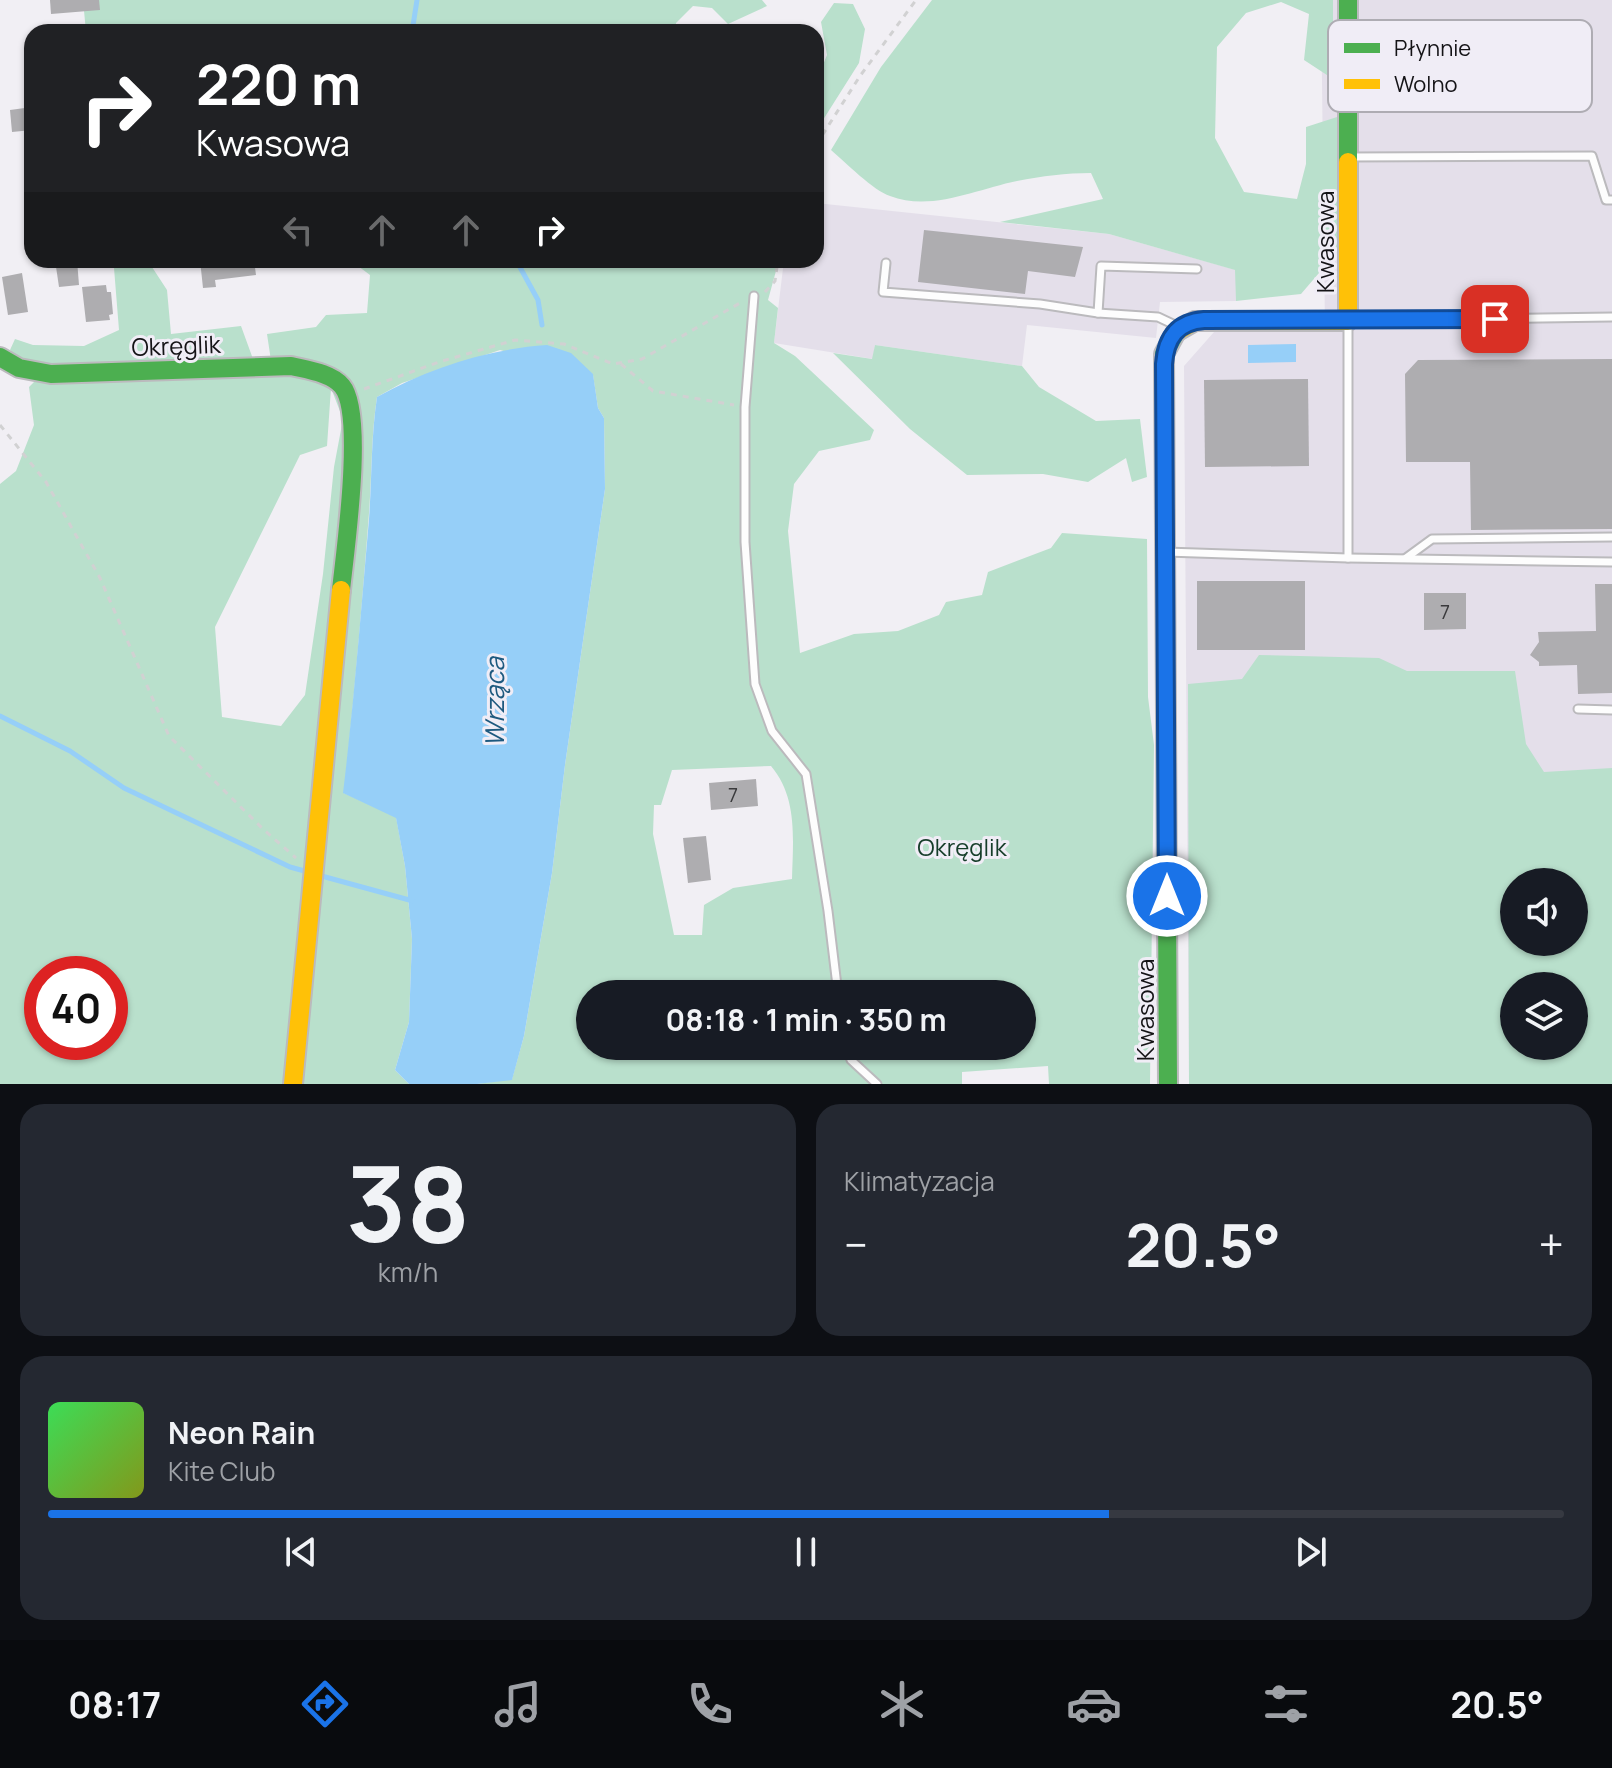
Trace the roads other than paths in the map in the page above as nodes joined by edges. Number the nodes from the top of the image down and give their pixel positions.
1 (1348, 0) edge
2 (1348, 20) edge
3 (1349, 112) edge
4 (1349, 157) junction
5 (1612, 200) edge
6 (886, 263) dead end
7 (1197, 269) dead end
8 (754, 296) road end
9 (1098, 313) junction
10 (1612, 317) edge
11 (1348, 321) junction
12 (1179, 327) junction
13 (0, 357) edge
14 (1612, 537) edge
15 (1164, 552) junction
16 (1348, 558) junction
17 (1404, 559) junction
18 (1612, 562) edge
19 (1578, 709) dead end
20 (1612, 710) edge
21 (836, 980) edge
22 (851, 1060) edge
23 (293, 1084) edge
24 (877, 1084) edge
25 (1168, 1084) edge

1 - 2 street, Kwasowa
3 - 4 street, Kwasowa
4 - 5 lane
4 - 11 street, Kwasowa
6 - 9 lane
7 - 9 lane
8 - 21 lane
9 - 12 lane
10 - 11 lane
11 - 12 street, Kwasowa
11 - 16 lane
12 - 15 street, Kwasowa
13 - 23 street, Okręglik
14 - 17 lane
15 - 16 lane
15 - 25 street, Kwasowa
16 - 17 lane
17 - 18 lane
19 - 20 lane
22 - 24 lane

